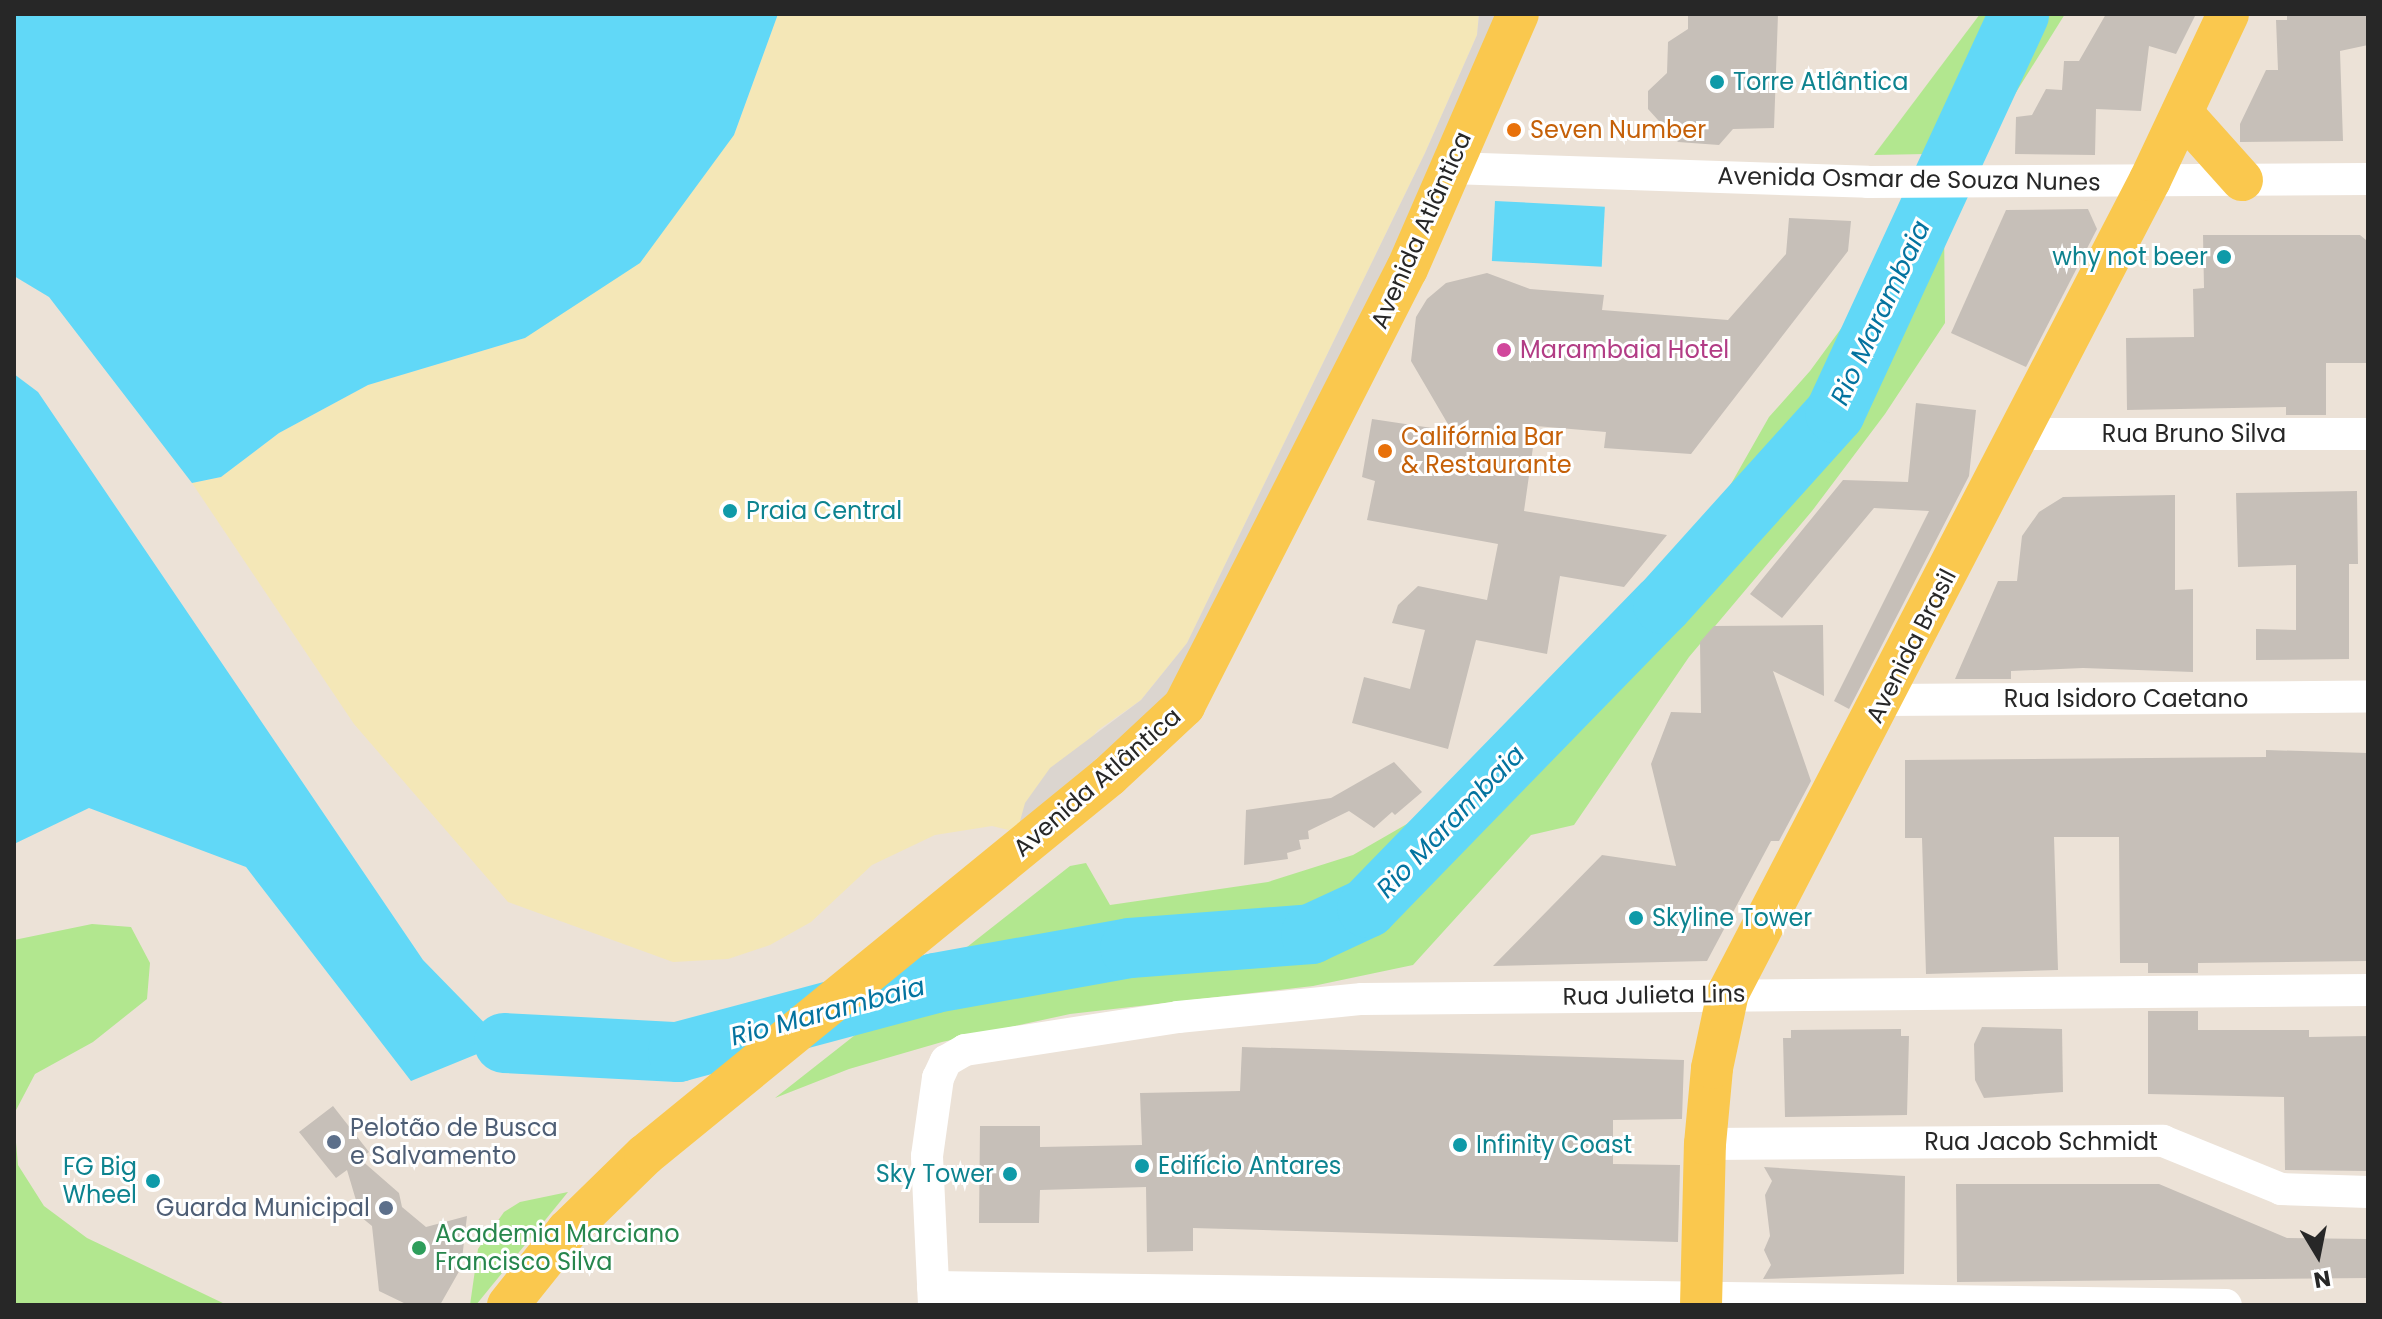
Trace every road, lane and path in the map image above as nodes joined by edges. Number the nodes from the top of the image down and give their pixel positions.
1 (1518, 14) edge
2 (2228, 14) edge
3 (2182, 113) junction
4 (1450, 168) junction
5 (2368, 179) edge
6 (2150, 180) junction
7 (2242, 180) junction
8 (2019, 434) junction
9 (2368, 434) edge
10 (2368, 697) edge
11 (1884, 700) junction
12 (2368, 990) edge
13 (1728, 993) junction
14 (1705, 1144) junction
15 (2368, 1192) edge
16 (934, 1296) edge
17 (1701, 1301) edge
18 (508, 1305) edge
19 (2226, 1305) edge

1 - 4 main road, Avenida Atlântica
2 - 3 main road, Avenida Brasil
3 - 6 main road, Avenida Brasil
3 - 7 main road
4 - 6 street, Avenida Osmar de Souza Nunes
4 - 18 main road, Avenida Atlântica
5 - 7 street, Avenida Osmar de Souza Nunes
6 - 7 street, Avenida Osmar de Souza Nunes
6 - 8 main road, Avenida Brasil
8 - 9 street, Rua Bruno Silva
8 - 11 main road, Avenida Brasil
10 - 11 street, Rua Isidoro Caetano
11 - 13 main road, Avenida Brasil
12 - 13 street, Rua Julieta Lins
13 - 14 main road, Avenida Brasil
13 - 16 street, Rua Julieta Lins
14 - 15 street, Rua Jacob Schmidt
14 - 17 main road, Avenida Brasil
16 - 17 street
17 - 19 street

